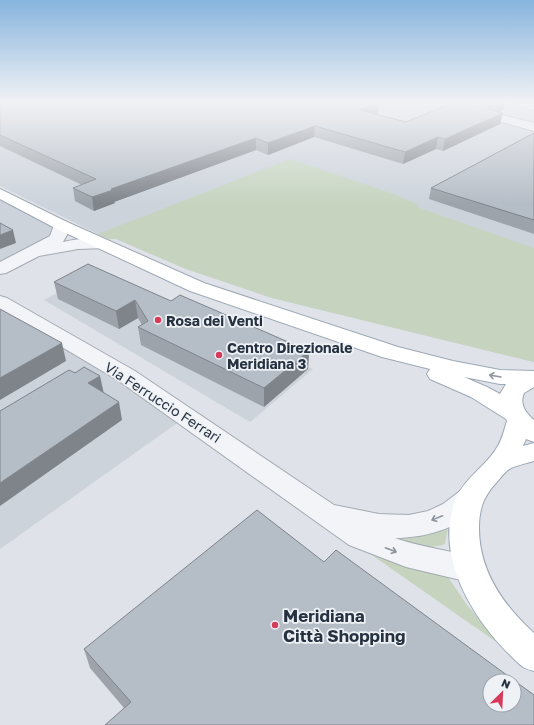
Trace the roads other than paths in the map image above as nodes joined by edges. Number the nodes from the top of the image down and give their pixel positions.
1 (0, 193) edge
2 (61, 225) junction
3 (100, 244) junction
4 (30, 255) junction
5 (0, 269) edge
6 (0, 302) edge
7 (390, 352) junction
8 (534, 378) edge
9 (522, 422) edge
10 (534, 452) edge
11 (500, 462) junction
12 (470, 498) junction
13 (321, 510) junction
14 (469, 569) junction
15 (534, 655) edge

1 - 2 main road
2 - 3 main road
2 - 4 street
3 - 4 street
3 - 7 main road
4 - 5 street
6 - 13 street, Via Ferruccio Ferrari
8 -> 7 main road
7 - 9 main road
8 - 9 main road
9 - 11 main road
10 - 11 main road
11 - 12 main road
12 -> 13 street, Via Ferruccio Ferrari
12 - 14 main road
13 -> 14 street, Via Ferruccio Ferrari
14 - 15 main road

